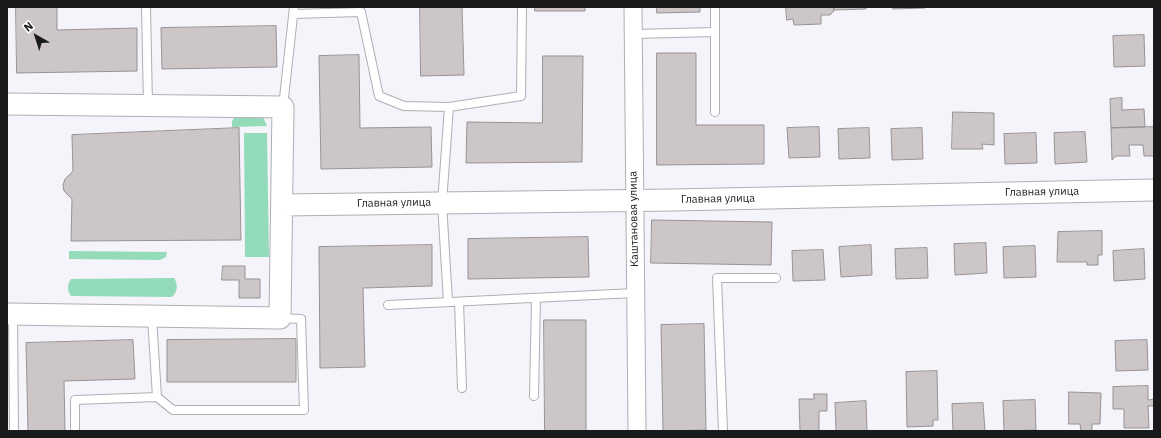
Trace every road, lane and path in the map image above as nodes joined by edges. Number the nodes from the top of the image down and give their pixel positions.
1 (146, 7) edge
2 (522, 7) edge
3 (633, 7) edge
4 (716, 7) edge
5 (294, 11) edge
6 (715, 32) junction
7 (633, 34) junction
8 (7, 104) edge
9 (148, 105) junction
10 (283, 107) junction
11 (449, 107) junction
12 (715, 112) dead end
13 (1154, 190) edge
14 (634, 200) junction
15 (442, 203) junction
16 (282, 205) junction
17 (776, 278) dead end
18 (635, 293) junction
19 (536, 298) junction
20 (448, 302) junction
21 (459, 302) junction
22 (388, 306) dead end
23 (10, 314) edge
24 (152, 316) junction
25 (280, 318) junction
26 (462, 388) dead end
27 (534, 396) dead end
28 (157, 397) junction
29 (14, 431) edge
30 (75, 431) edge
31 (637, 431) edge
32 (723, 431) edge

1 - 9 lane
2 - 11 lane
3 - 7 street, Каштановая улица
4 - 6 lane
5 - 10 lane
5 - 11 lane
6 - 7 lane
6 - 12 lane
7 - 14 street, Каштановая улица
8 - 9 street
9 - 10 street
10 - 16 street
11 - 15 lane
13 - 14 street, Главная улица
14 - 15 street, Главная улица
14 - 18 street, Каштановая улица
15 - 16 street, Главная улица
15 - 20 lane
16 - 25 street
17 - 32 lane
18 - 19 lane
18 - 31 street, Каштановая улица
19 - 21 lane
19 - 27 lane
20 - 21 lane
20 - 22 lane
21 - 26 lane
23 - 24 street
23 - 29 lane
24 - 25 street
24 - 28 lane
25 - 28 lane
28 - 30 lane

